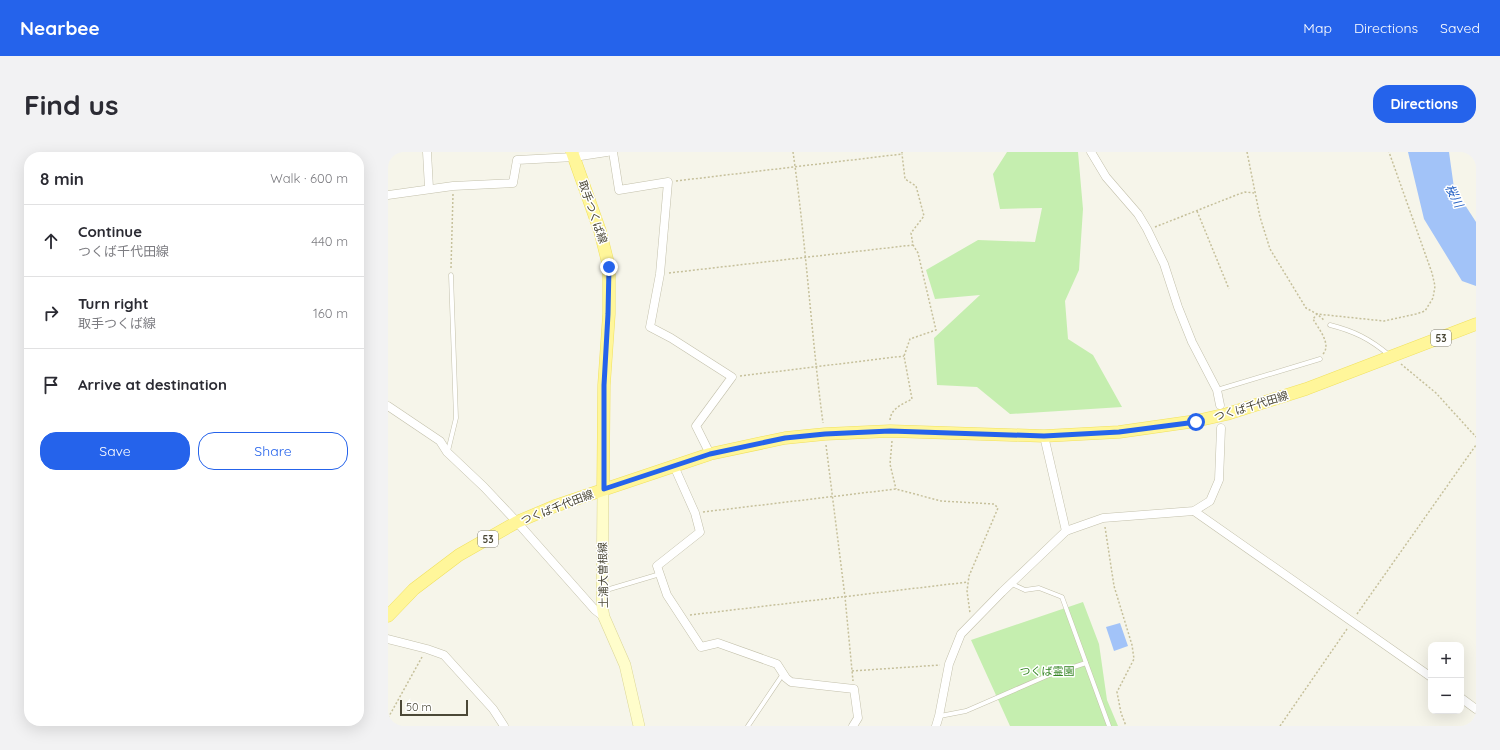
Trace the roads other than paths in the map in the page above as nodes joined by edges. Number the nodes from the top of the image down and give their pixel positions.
1 (427, 152) edge
2 (607, 152) edge
3 (613, 152) edge
4 (1091, 152) edge
5 (573, 154) edge
6 (429, 188) junction
7 (388, 195) edge
8 (451, 275) road end
9 (1476, 324) edge
10 (1330, 325) road end
11 (1392, 357) junction
12 (1320, 359) road end
13 (1217, 390) junction
14 (1220, 405) dead end
15 (388, 406) edge
16 (1221, 428) dead end
17 (1044, 436) junction
18 (447, 452) junction
19 (710, 454) junction
20 (674, 466) junction
21 (604, 489) junction
22 (1194, 511) junction
23 (517, 522) junction
24 (1066, 531) junction
25 (660, 574) junction
26 (1012, 584) junction
27 (601, 592) junction
28 (388, 616) edge
29 (604, 617) junction
30 (388, 639) edge
31 (1086, 663) junction
32 (783, 674) junction
33 (1428, 676) edge
34 (1464, 700) edge
35 (1476, 709) edge
36 (939, 716) junction
37 (504, 726) edge
38 (639, 726) edge
39 (748, 726) edge
40 (853, 726) edge
41 (936, 726) edge
42 (1109, 726) edge

1 - 6 street
2 - 5 street
3 - 19 street
4 - 13 street
5 - 6 street
5 - 21 main road, 取手つくば線
6 - 7 street
8 - 18 lane
9 - 11 main road, つくば千代田線 / 53
10 - 11 lane
11 - 17 main road, つくば千代田線 / 53
12 - 13 lane
13 - 14 street
15 - 18 street
16 - 22 street
17 - 19 main road, つくば千代田線 / 53
17 - 24 street
18 - 23 street
19 - 20 main road, つくば千代田線 / 53
20 - 21 main road, つくば千代田線 / 53
20 - 25 street
21 - 23 main road, つくば千代田線 / 53
21 - 27 main road, 土浦大曽根線
22 - 24 street
22 - 33 street
23 - 28 main road, つくば千代田線 / 53
23 - 29 street
24 - 26 street
25 - 27 lane
25 - 32 street
26 - 31 lane
26 - 36 street
27 - 29 main road, 土浦大曽根線
29 - 38 main road, 土浦大曽根線
30 - 37 street
31 - 36 lane
31 - 42 lane
32 - 39 lane
32 - 40 street
34 - 35 street
36 - 41 street

